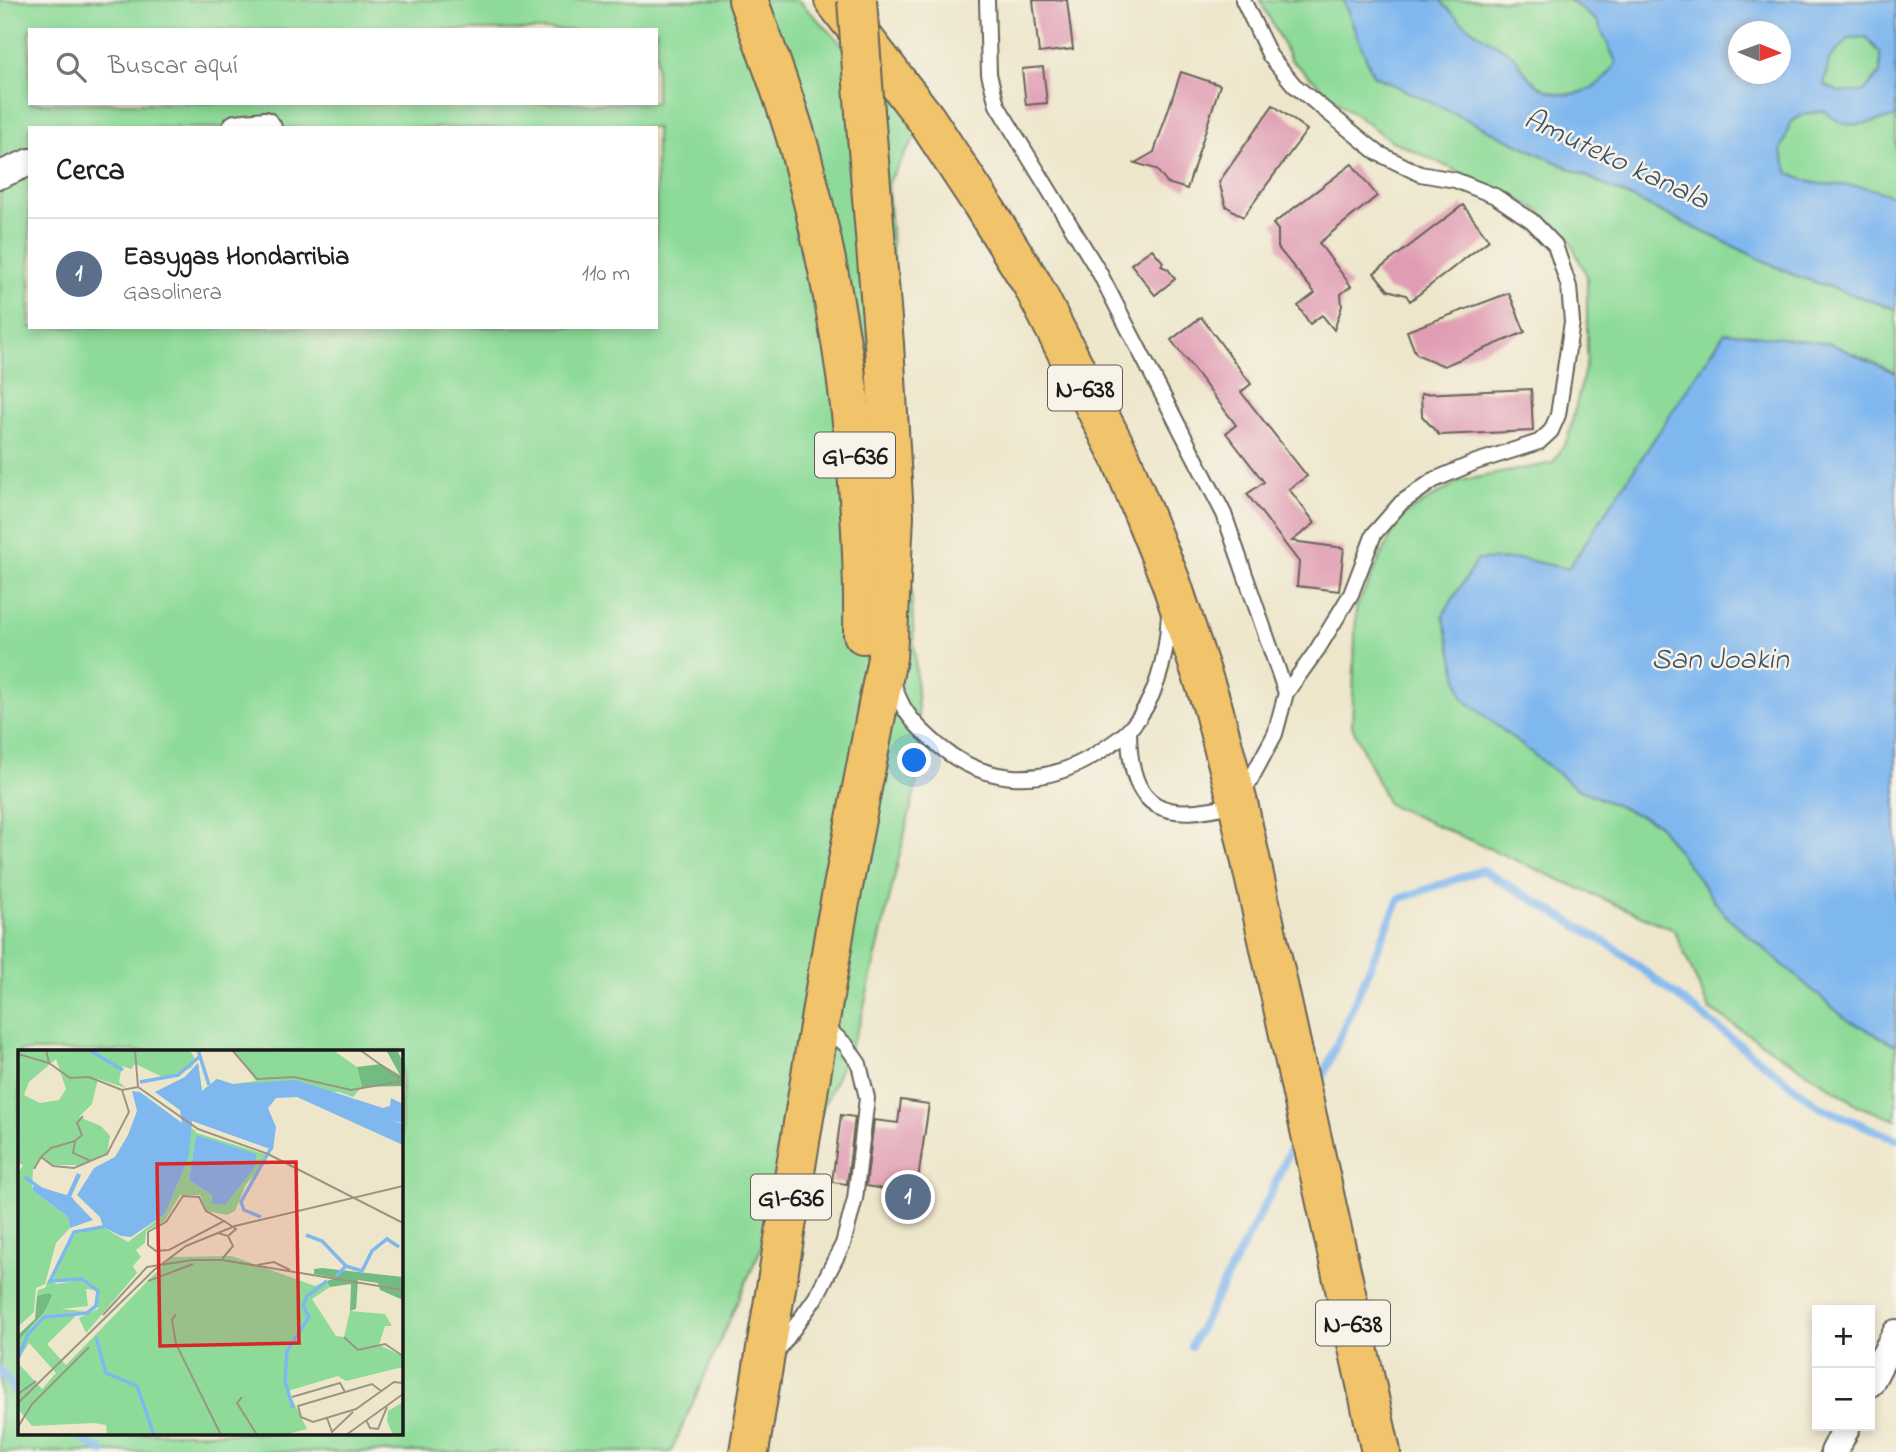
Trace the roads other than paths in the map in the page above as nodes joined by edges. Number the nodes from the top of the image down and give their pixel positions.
1 (748, 0) edge
2 (834, 0) edge
3 (857, 0) edge
4 (987, 0) edge
5 (1243, 0) edge
6 (28, 163) edge
7 (0, 175) edge
8 (1171, 582) junction
9 (887, 658) junction
10 (1286, 693) junction
11 (1129, 730) junction
12 (1238, 803) junction
13 (836, 923) junction
14 (820, 1021) junction
15 (1896, 1333) edge
16 (762, 1373) junction
17 (1875, 1373) edge
18 (1844, 1431) edge
19 (749, 1452) edge
20 (1381, 1452) edge
21 (1833, 1452) edge

1 - 13 main road, GI-636
2 - 8 main road, N-638
3 - 9 main road, GI-636, bridge
4 - 10 lane
5 - 10 lane
6 - 7 street
8 - 11 lane
8 - 12 main road, N-638
9 - 11 lane
9 - 13 main road, GI-636
10 - 12 lane
11 - 12 lane
12 - 20 main road, N-638
13 - 14 main road, GI-636
14 - 16 main road, GI-636
14 - 16 lane
15 - 17 street
16 - 19 main road, GI-636
18 - 21 street

